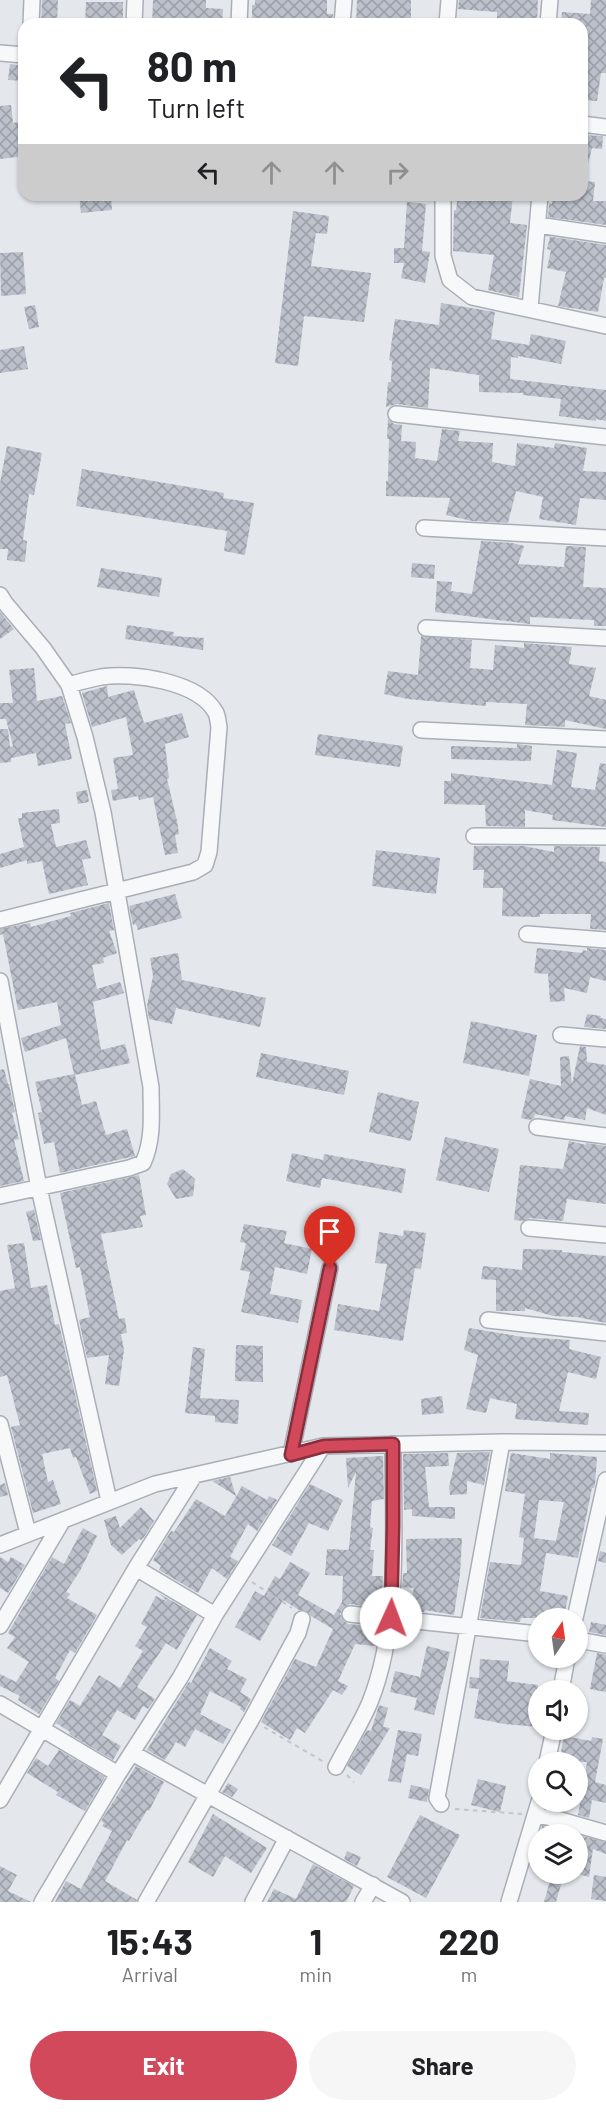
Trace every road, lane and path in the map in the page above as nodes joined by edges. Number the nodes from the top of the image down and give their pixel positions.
1 (32, 0) edge
2 (135, 0) edge
3 (240, 0) edge
4 (344, 0) edge
5 (448, 0) edge
6 (550, 0) edge
7 (31, 18) edge
8 (134, 18) edge
9 (239, 18) edge
10 (342, 18) edge
11 (447, 18) edge
12 (548, 18) edge
13 (0, 53) edge
14 (18, 54) edge
15 (588, 125) edge
16 (606, 127) edge
17 (443, 201) edge
18 (540, 201) edge
19 (538, 225) junction
20 (606, 235) edge
21 (530, 308) junction
22 (606, 326) edge
23 (396, 414) dead end
24 (606, 437) edge
25 (424, 528) dead end
26 (606, 538) edge
27 (0, 595) edge
28 (426, 628) dead end
29 (606, 638) edge
30 (69, 684) junction
31 (421, 730) dead end
32 (606, 739) edge
33 (474, 836) dead end
34 (606, 837) edge
35 (117, 890) junction
36 (0, 920) edge
37 (526, 934) dead end
38 (606, 940) edge
39 (0, 981) edge
40 (561, 1035) dead end
41 (606, 1039) edge
42 (537, 1127) dead end
43 (606, 1136) edge
44 (39, 1188) junction
45 (0, 1196) edge
46 (529, 1228) dead end
47 (606, 1234) edge
48 (330, 1268) dead end
49 (488, 1320) dead end
50 (606, 1333) edge
51 (0, 1424) edge
52 (605, 1439) edge
53 (502, 1442) junction
54 (393, 1444) junction
55 (324, 1446) junction
56 (291, 1455) junction
57 (194, 1476) junction
58 (7, 1478) edge
59 (606, 1480) edge
60 (109, 1501) junction
61 (63, 1520) junction
62 (28, 1533) junction
63 (0, 1545) edge
64 (136, 1568) junction
65 (242, 1575) junction
66 (577, 1608) edge
67 (350, 1614) dead end
68 (215, 1615) junction
69 (391, 1618) junction
70 (302, 1619) joint
71 (0, 1626) edge
72 (469, 1628) junction
73 (528, 1633) edge
74 (588, 1642) edge
75 (606, 1645) edge
76 (0, 1704) edge
77 (251, 1720) junction
78 (41, 1727) junction
79 (132, 1753) junction
80 (336, 1767) junction
81 (117, 1774) junction
82 (354, 1782) dead end
83 (209, 1794) junction
84 (0, 1800) edge
85 (441, 1804) joint
86 (528, 1808) edge
87 (537, 1812) edge
88 (545, 1812) edge
89 (606, 1833) edge
90 (287, 1838) junction
91 (373, 1885) junction
92 (42, 1902) edge
93 (146, 1902) edge
94 (253, 1902) edge
95 (363, 1902) edge
96 (402, 1902) edge
97 (509, 1902) edge

1 - 7 street
2 - 8 street
3 - 9 street
4 - 10 street
5 - 11 street
6 - 12 street
13 - 14 street
15 - 16 street
17 - 21 street
18 - 19 street
19 - 20 street
19 - 21 street
21 - 22 street
23 - 24 street
25 - 26 street
27 - 30 street
28 - 29 street
30 - 35 street
30 - 35 street
31 - 32 street
33 - 34 street
35 - 36 street
35 - 44 street
37 - 38 street
39 - 44 street
40 - 41 street
42 - 43 street
44 - 45 street
44 - 60 street
46 - 47 street
48 - 56 street
49 - 50 street
51 - 58 street
52 - 53 street
53 - 54 street
53 - 72 street
54 - 55 street
54 - 69 street
55 - 56 street
55 - 65 street
56 - 57 street
57 - 60 street
57 - 64 street
58 - 62 street
59 - 66 street
60 - 61 street
61 - 62 street
61 - 71 street
62 - 63 street
64 - 68 street
64 - 78 street
65 - 68 street
65 - 70 path
67 - 69 street
68 - 79 street
69 - 72 street
69 - 80 street
70 - 77 street
72 - 73 street
72 - 85 street
74 - 75 street
76 - 78 street
77 - 80 path
77 - 83 street
78 - 81 street
78 - 84 street
79 - 81 street
79 - 83 street
80 - 82 path
81 - 92 street
83 - 90 street
83 - 93 street
85 - 86 path
87 - 97 street
88 - 89 street
90 - 91 street
90 - 94 street
91 - 95 street
91 - 96 street

